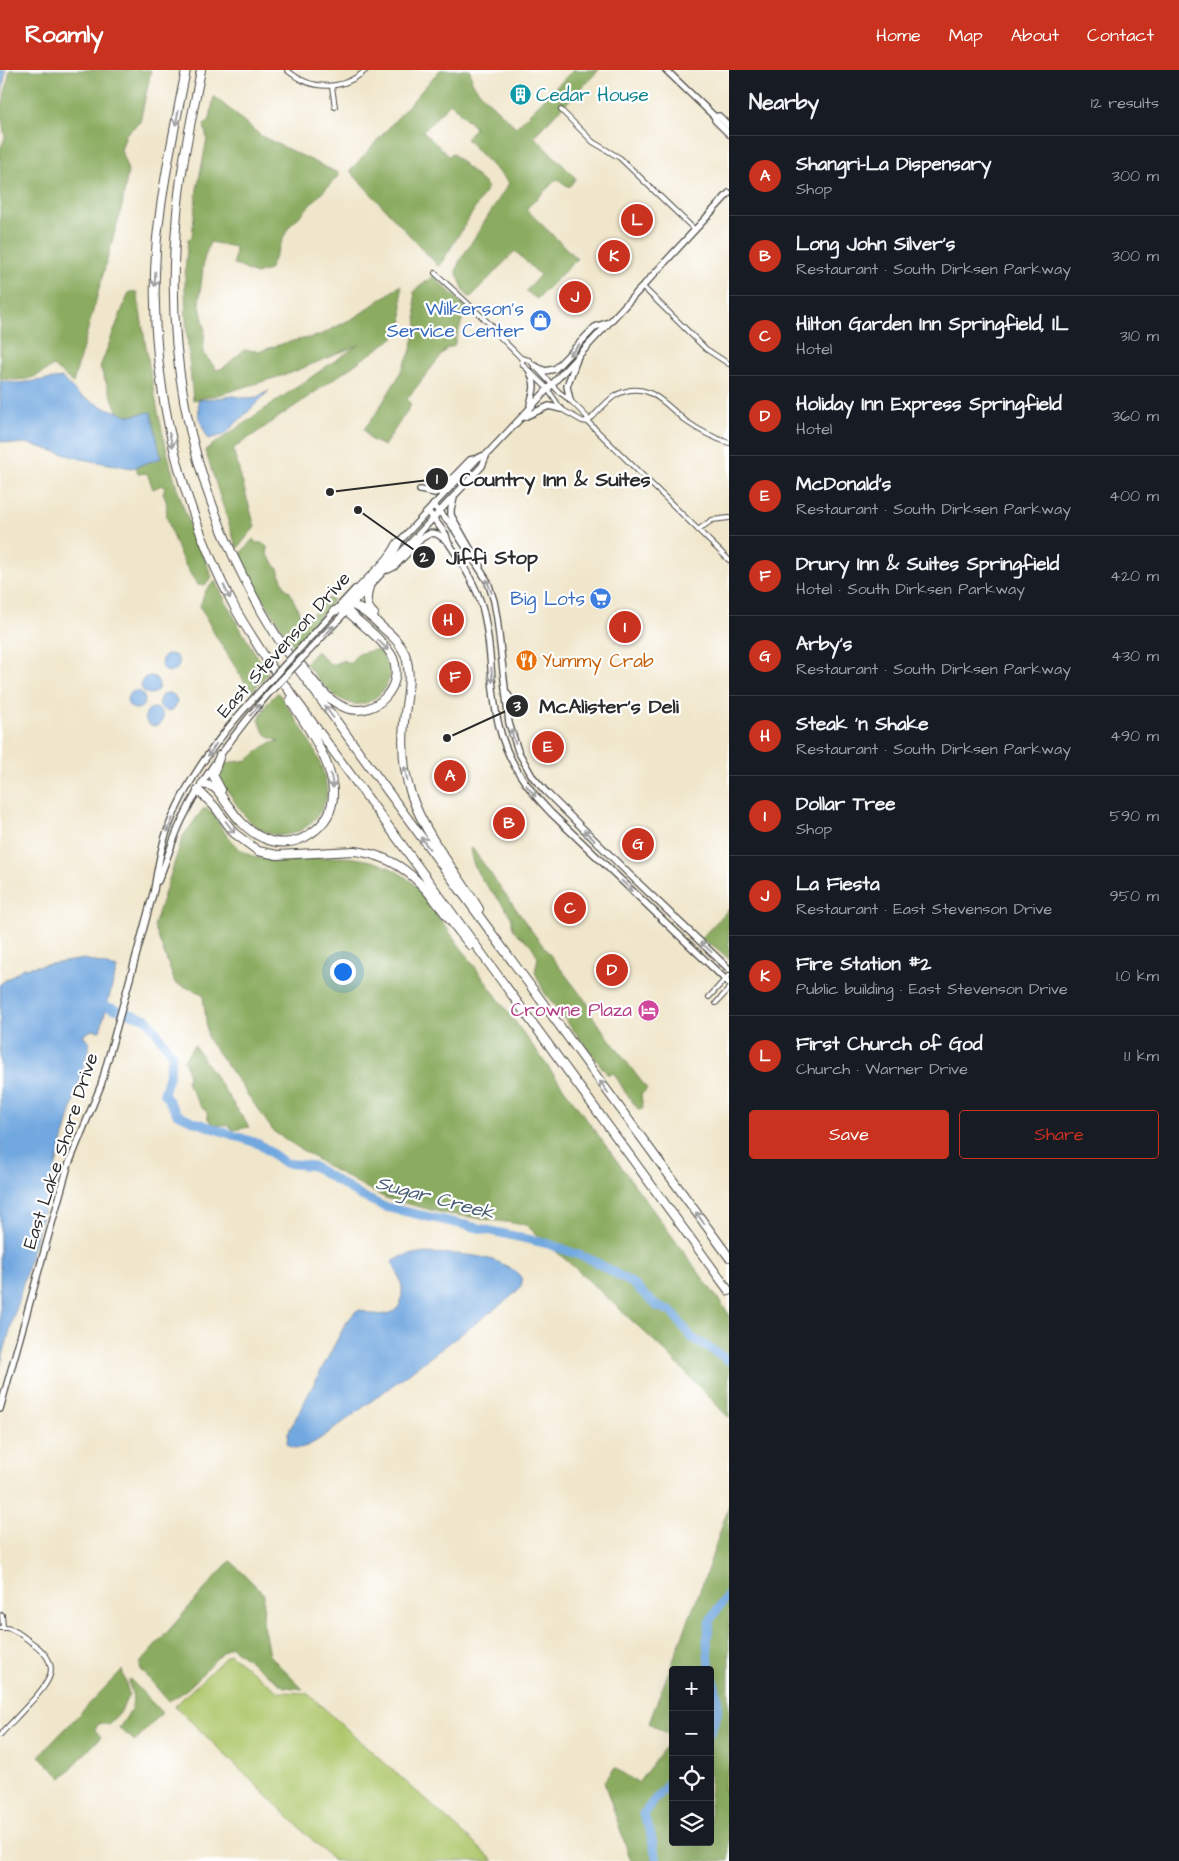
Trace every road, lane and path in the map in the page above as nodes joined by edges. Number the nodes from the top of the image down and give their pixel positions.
1 (186, 70) edge
2 (201, 70) edge
3 (288, 70) edge
4 (366, 70) edge
5 (666, 70) edge
6 (332, 87) junction
7 (335, 106) dead end
8 (561, 110) dead end
9 (715, 117) junction
10 (729, 126) edge
11 (729, 134) edge
12 (729, 194) edge
13 (695, 230) junction
14 (435, 273) dead end
15 (643, 288) junction
16 (611, 322) junction
17 (579, 354) junction
18 (520, 358) junction
19 (729, 364) edge
20 (535, 366) junction
21 (530, 372) junction
22 (549, 386) junction
23 (570, 400) junction
24 (530, 408) junction
25 (561, 409) junction
26 (520, 419) junction
27 (588, 422) junction
28 (729, 443) edge
29 (487, 454) junction
30 (478, 458) junction
31 (420, 490) dead end
32 (456, 494) junction
33 (433, 505) junction
34 (428, 511) junction
35 (437, 516) junction
36 (729, 518) edge
37 (698, 530) junction
38 (448, 542) junction
39 (398, 543) junction
40 (729, 560) edge
41 (384, 572) junction
42 (482, 572) junction
43 (369, 587) junction
44 (250, 592) junction
45 (349, 607) junction
46 (334, 610) junction
47 (250, 632) junction
48 (409, 680) junction
49 (504, 687) junction
50 (513, 702) dead end
51 (220, 756) junction
52 (192, 781) junction
53 (200, 787) junction
54 (244, 825) junction
55 (154, 890) junction
56 (506, 953) junction
57 (135, 960) joint
58 (729, 969) edge
59 (728, 979) edge
60 (729, 988) edge
61 (511, 994) junction
62 (709, 997) dead end
63 (716, 1003) dead end
64 (729, 1257) edge
65 (729, 1291) edge
66 (0, 1409) edge
67 (2, 1615) dead end
68 (1, 1628) edge
69 (0, 1735) edge

1 -> 47 highway
2 - 44 highway
3 - 6 street
4 - 6 street
5 - 9 main road
6 - 7 street
8 - 13 street
9 - 10 main road
9 - 11 main road
12 - 13 main road, East Stevenson Drive
13 - 15 main road, East Stevenson Drive
14 - 18 street
15 - 16 main road, East Stevenson Drive
15 - 19 street
16 - 17 main road, East Stevenson Drive
16 -> 20 main road
17 - 22 main road, East Stevenson Drive
17 - 23 main road
18 - 20 street
18 - 21 street
20 - 22 street
21 - 22 street
21 - 24 main road
22 - 23 street
22 - 24 main road, East Stevenson Drive
22 - 25 street
23 - 27 street
24 - 26 main road, East Stevenson Drive
25 - 26 main road
25 - 27 street
26 - 29 main road, East Stevenson Drive
27 - 28 street
27 - 37 street
29 - 30 main road, East Stevenson Drive
29 - 32 main road, East Stevenson Drive
30 - 31 main road
30 - 33 main road, East Stevenson Drive
32 - 35 main road, East Stevenson Drive
32 - 42 main road
33 - 34 main road, East Stevenson Drive
33 - 35 main road
34 - 35 main road
34 - 39 main road, East Stevenson Drive
35 - 38 main road
35 - 41 main road, East Stevenson Drive
35 - 42 main road
36 - 37 street
37 - 40 street
38 - 41 main road
38 -> 59 main road
39 - 45 highway
39 - 46 main road, East Stevenson Drive
41 - 43 main road, East Stevenson Drive
49 -> 42 main road
43 - 45 main road, East Stevenson Drive
43 - 48 highway
45 -> 44 highway
56 -> 44 highway
45 - 46 highway
45 - 48 highway
51 -> 45 main road, East Stevenson Drive, bridge
46 -> 52 main road, East Stevenson Drive, bridge
47 -> 54 highway
47 - 61 highway
56 -> 48 highway
49 - 50 main road
58 -> 49 main road
51 - 53 main road, East Stevenson Drive
51 - 54 highway
52 - 53 main road
52 -> 55 main road, East Stevenson Drive
53 - 54 highway
53 - 55 main road, East Stevenson Drive
53 -> 61 highway
55 - 57 main road, East Stevenson Drive
64 -> 56 highway
57 - 66 main road, East Lake Shore Drive
59 - 62 street
60 - 63 street
61 - 65 highway
67 - 68 street
68 - 69 street

